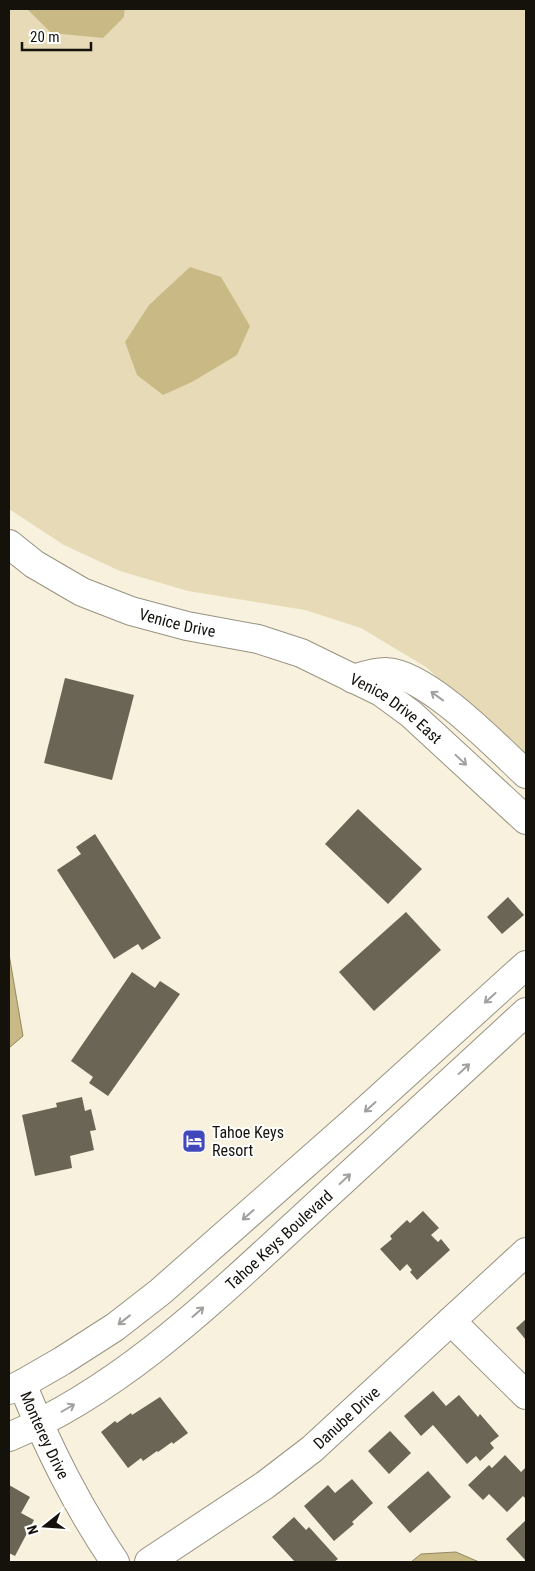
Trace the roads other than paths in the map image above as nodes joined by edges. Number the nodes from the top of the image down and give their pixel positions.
1 (9, 544) edge
2 (353, 679) junction
3 (526, 774) edge
4 (526, 820) edge
5 (526, 965) edge
6 (526, 1012) edge
7 (526, 1252) edge
8 (451, 1321) junction
9 (16, 1387) edge
10 (526, 1395) edge
11 (39, 1425) junction
12 (9, 1437) edge
13 (116, 1562) edge
14 (149, 1562) edge

1 - 2 street, Venice Drive
3 -> 2 street, Venice Drive East
2 -> 4 street, Venice Drive East
5 -> 9 street
11 -> 6 street, Tahoe Keys Boulevard
7 - 8 street, Danube Drive
8 - 10 street
8 - 14 street, Danube Drive
9 - 11 street, Monterey Drive
11 - 12 street, Tahoe Keys Boulevard
11 - 13 street, Monterey Drive

